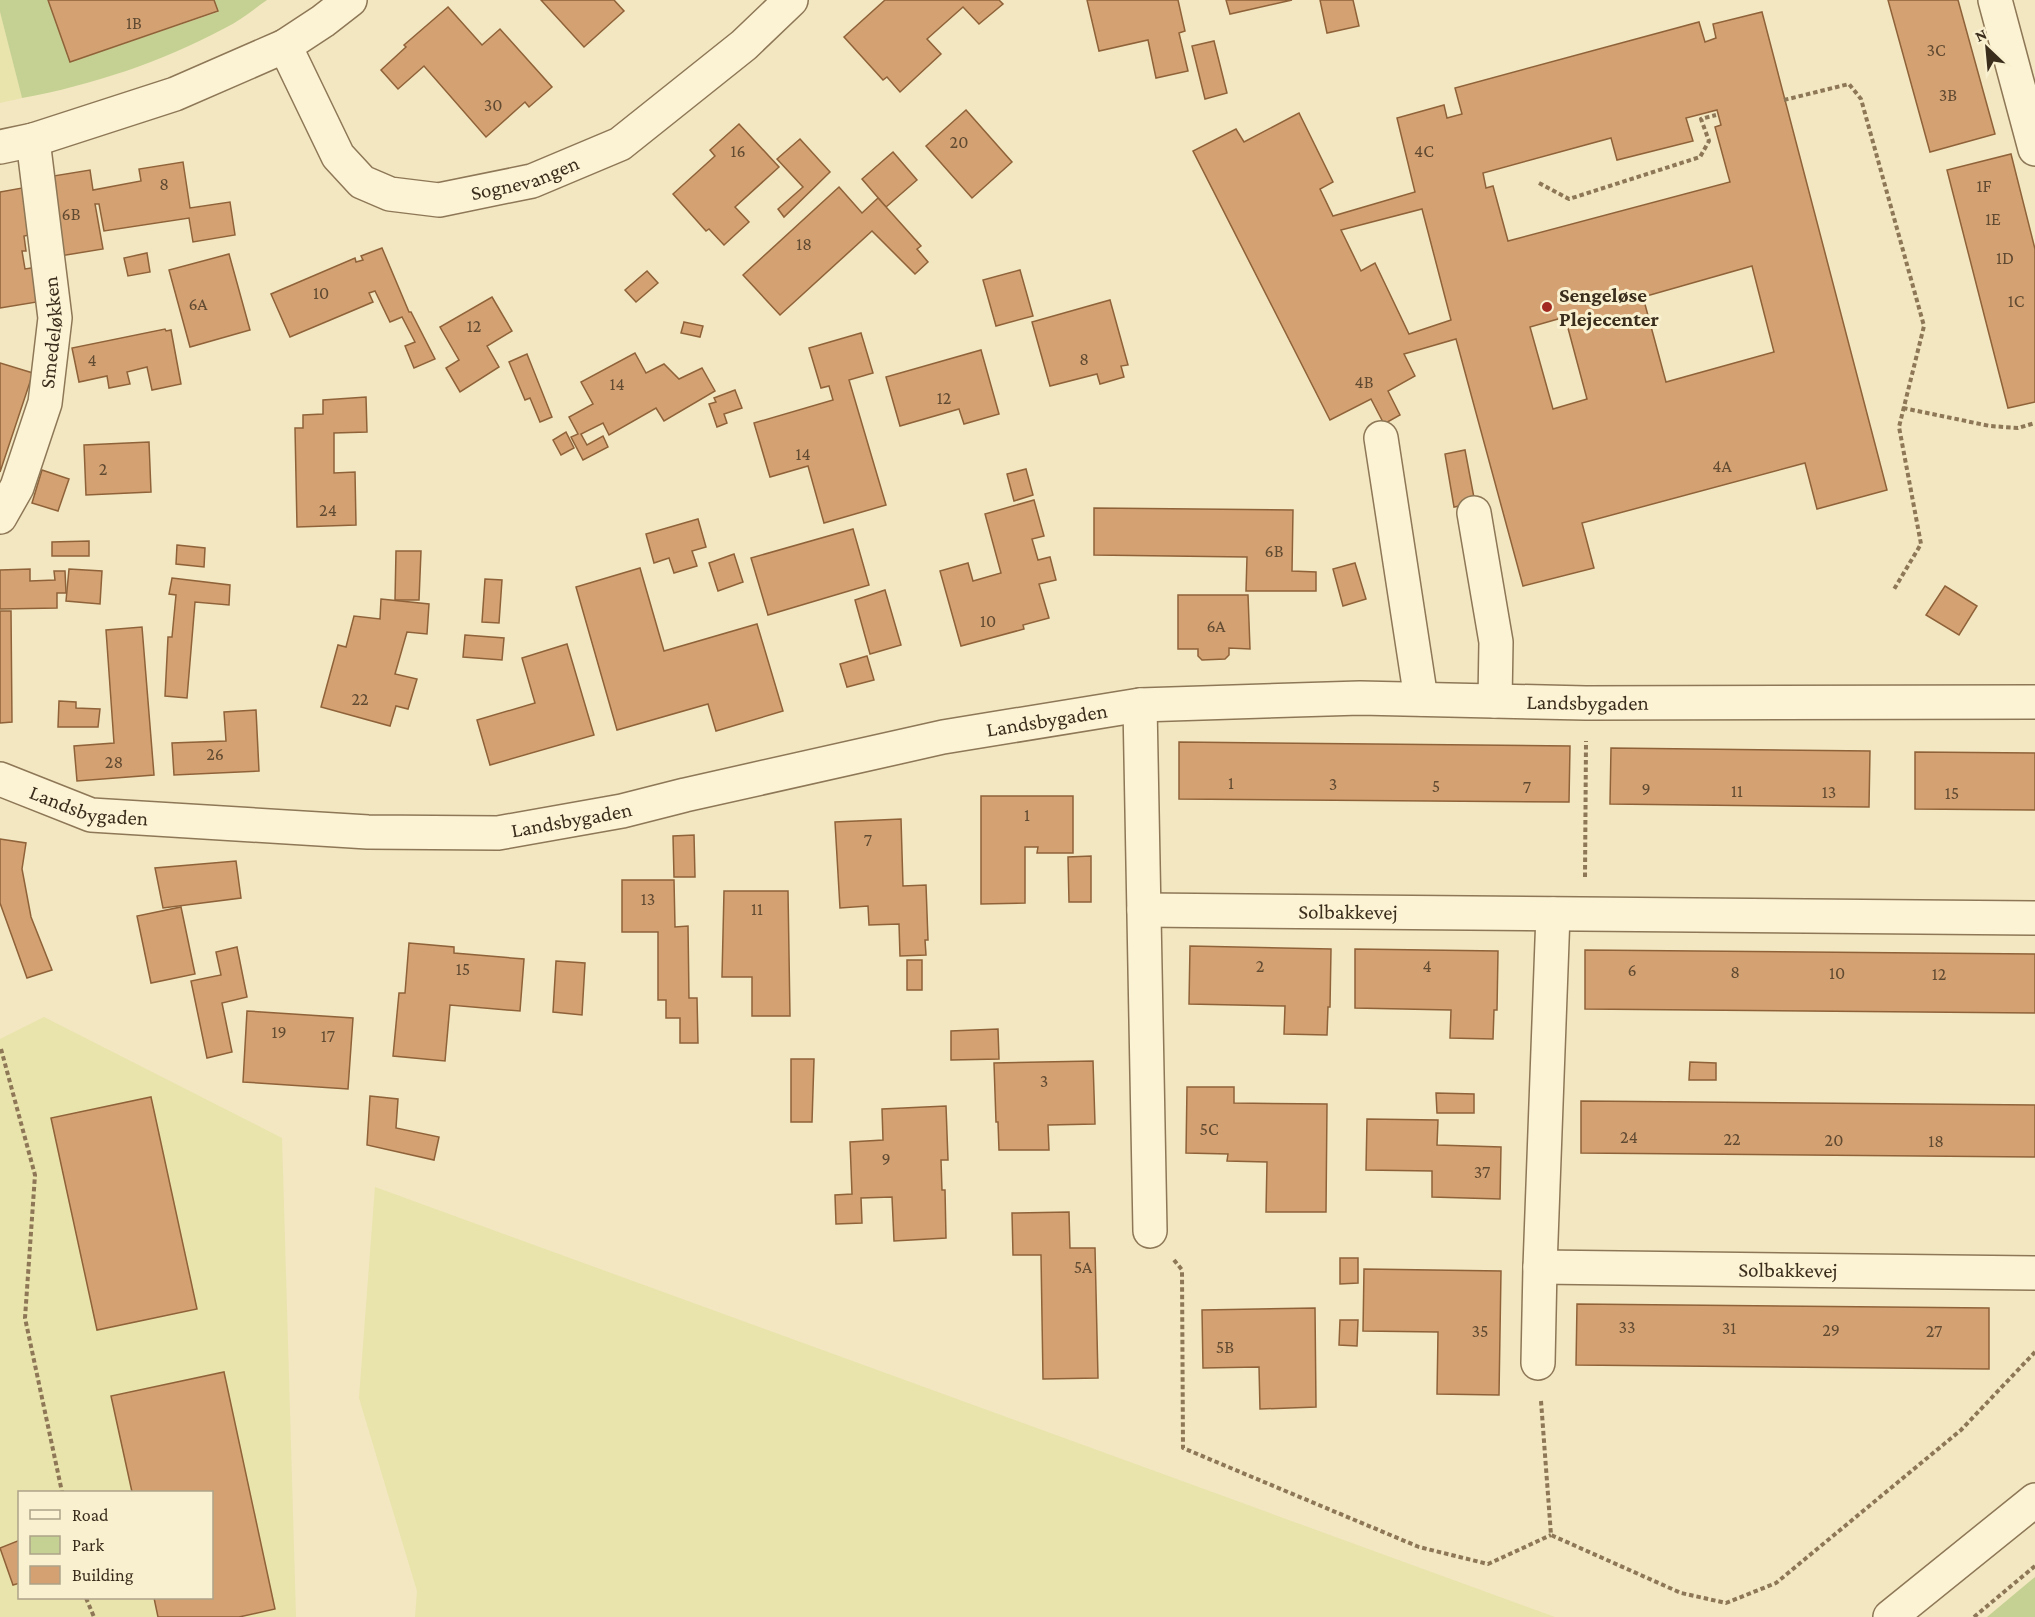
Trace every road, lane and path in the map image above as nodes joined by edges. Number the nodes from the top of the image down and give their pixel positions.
1 (350, 0) edge
2 (791, 0) edge
3 (1995, 0) edge
4 (320, 11) edge
5 (285, 46) junction
6 (1784, 100) dead end
7 (1716, 115) dead end
8 (33, 140) junction
9 (0, 147) edge
10 (2035, 149) edge
11 (1539, 183) dead end
12 (1903, 408) junction
13 (2035, 423) edge
14 (1381, 438) dead end
15 (1474, 513) dead end
16 (0, 518) edge
17 (1893, 591) dead end
18 (1421, 699) junction
19 (1495, 701) junction
20 (2035, 702) edge
21 (1586, 703) junction
22 (1140, 705) junction
23 (0, 779) edge
24 (1144, 910) junction
25 (1569, 914) junction
26 (2035, 918) edge
27 (2, 1049) dead end
28 (1150, 1232) joint
29 (1540, 1267) junction
30 (2035, 1273) edge
31 (2035, 1352) edge
32 (1538, 1363) joint
33 (2035, 1487) edge
34 (62, 1491) edge
35 (2035, 1500) edge
36 (1551, 1535) junction
37 (2035, 1566) edge
38 (1929, 1585) junction
39 (86, 1599) edge
40 (94, 1617) edge
41 (1890, 1617) edge
42 (1974, 1617) edge

1 - 4 street
2 - 5 street, Sognevangen
3 - 10 street
4 - 5 street
5 - 8 street
6 - 12 path
7 - 11 path
8 - 9 street
8 - 16 street, Smedeløkken
12 - 13 path
12 - 17 path
14 - 18 street
15 - 19 street
18 - 19 street, Landsbygaden
18 - 22 street, Landsbygaden
19 - 21 street, Landsbygaden
20 - 21 street, Landsbygaden
21 - 25 path
22 - 23 street, Landsbygaden
22 - 24 street, Landsbygaden
24 - 25 street, Solbakkevej
24 - 28 street, Landsbygaden
25 - 26 street, Solbakkevej
25 - 29 street
27 - 34 path
28 - 36 path
29 - 30 street, Solbakkevej
29 - 32 street
31 - 36 path
32 - 36 path
33 - 38 street
35 - 38 street
37 - 42 path
38 - 41 street
39 - 40 path

